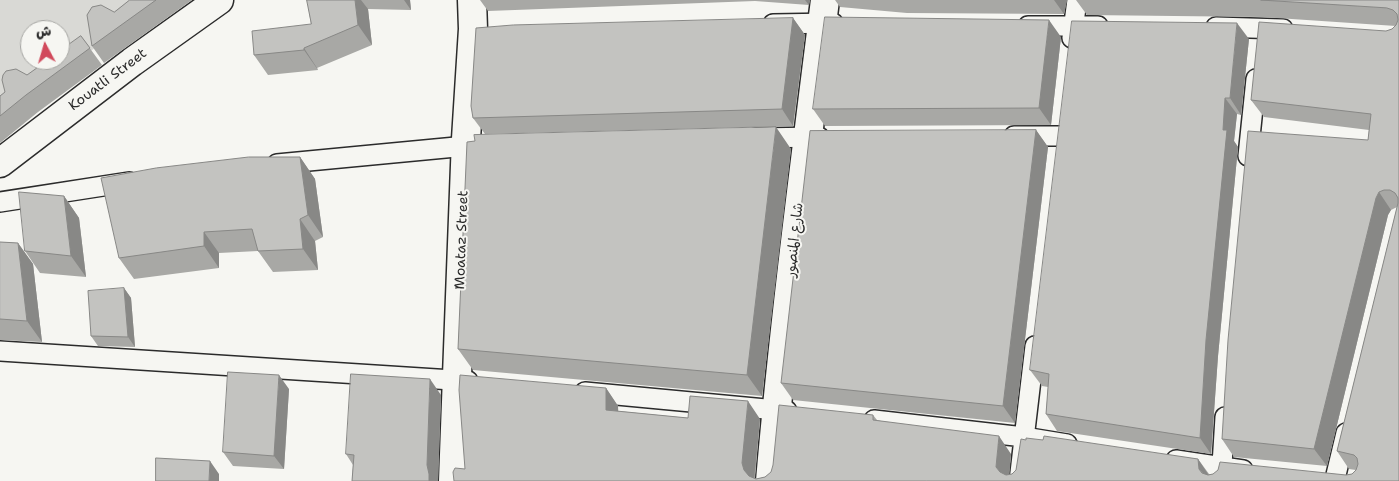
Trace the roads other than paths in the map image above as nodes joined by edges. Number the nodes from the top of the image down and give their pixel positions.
1 (219, 0) edge
2 (472, 0) edge
3 (1077, 0) edge
4 (823, 12) edge
5 (752, 24) edge
6 (851, 24) edge
7 (1015, 25) edge
8 (1073, 26) junction
9 (1113, 26) edge
10 (1202, 27) edge
11 (1261, 28) junction
12 (1300, 30) edge
13 (1070, 54) edge
14 (836, 136) edge
15 (993, 136) edge
16 (807, 137) junction
17 (738, 138) edge
18 (495, 145) edge
19 (466, 146) junction
20 (1058, 155) edge
21 (0, 163) edge
22 (263, 166) edge
23 (1246, 175) edge
24 (146, 179) edge
25 (0, 202) edge
26 (1037, 327) edge
27 (0, 351) edge
28 (457, 380) junction
29 (486, 383) edge
30 (563, 390) edge
31 (1226, 403) edge
32 (776, 410) junction
33 (1351, 412) edge
34 (804, 413) edge
35 (852, 418) edge
36 (1024, 437) junction
37 (1084, 446) edge
38 (1163, 458) edge
39 (1260, 471) edge
40 (1222, 474) edge
41 (1316, 477) edge
42 (1343, 479) edge
43 (453, 481) edge
44 (770, 481) edge
45 (1019, 481) edge

1 - 21 street, Kouatli Street
2 - 19 street, Moataz Street
3 - 8 street
4 - 5 street
4 - 6 street
4 - 16 street, شارع المنصور
7 - 8 street
8 - 9 street
8 - 13 street
10 - 11 street
11 - 12 street
11 - 23 street
14 - 16 street
15 - 20 street
16 - 17 street
16 - 32 street, شارع المنصور
18 - 19 street
19 - 22 street
19 - 28 street, Moataz Street
24 - 25 street
26 - 36 street
27 - 28 street
28 - 29 street
28 - 43 street, Moataz Street
30 - 32 street
31 - 40 street
32 - 34 street
32 - 44 street, شارع المنصور
33 - 42 street
35 - 36 street
36 - 37 street
36 - 45 street
38 - 40 street
39 - 40 street
41 - 42 street

